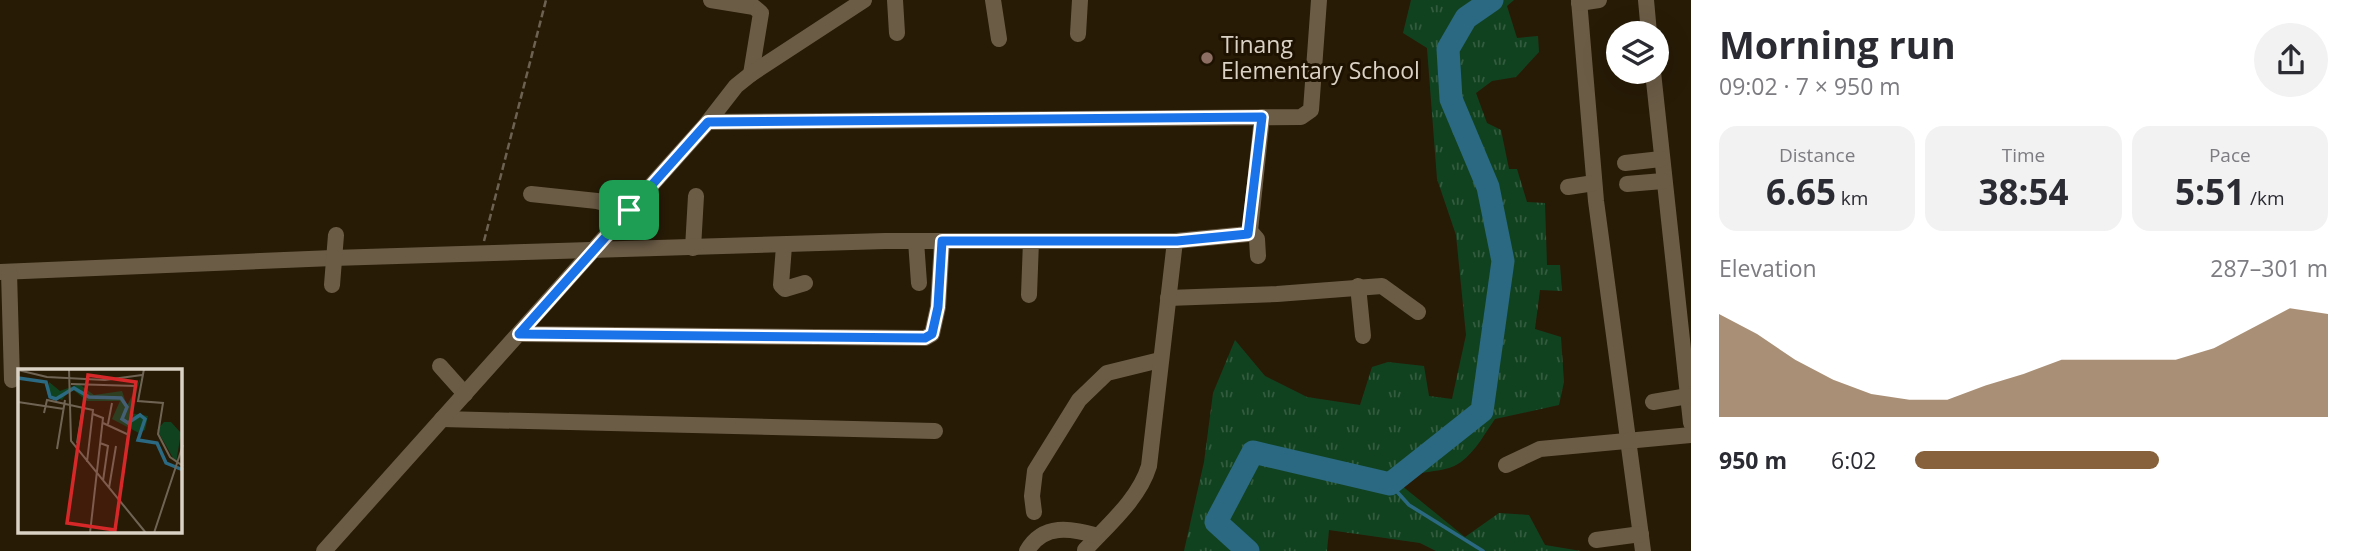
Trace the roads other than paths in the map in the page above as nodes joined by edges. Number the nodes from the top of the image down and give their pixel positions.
1 (710, 0) edge
2 (864, 0) edge
3 (895, 0) edge
4 (993, 0) edge
5 (1080, 0) edge
6 (1319, 0) edge
7 (1599, 0) edge
8 (1646, 0) edge
9 (1579, 1) edge
10 (1648, 21) edge
11 (897, 33) dead end
12 (1079, 34) dead end
13 (999, 38) dead end
14 (751, 74) junction
15 (1654, 84) edge
16 (1262, 117) junction
17 (708, 122) junction
18 (1661, 159) junction
19 (1625, 163) dead end
20 (1663, 181) junction
21 (1594, 183) junction
22 (1627, 184) dead end
23 (1568, 187) dead end
24 (531, 194) dead end
25 (695, 196) dead end
26 (629, 210) junction
27 (1250, 231) junction
28 (336, 235) dead end
29 (942, 241) junction
30 (1031, 241) junction
31 (1175, 241) junction
32 (916, 242) junction
33 (784, 246) junction
34 (694, 248) junction
35 (591, 252) junction
36 (1258, 256) dead end
37 (333, 258) junction
38 (4, 272) edge
39 (805, 283) dead end
40 (919, 283) dead end
41 (331, 285) dead end
42 (1358, 286) junction
43 (1029, 295) dead end
44 (1168, 298) junction
45 (1418, 312) dead end
46 (519, 334) junction
47 (1363, 336) dead end
48 (1160, 360) junction
49 (440, 366) dead end
50 (12, 380) dead end
51 (465, 394) junction
52 (1688, 396) junction
53 (1653, 402) dead end
54 (442, 419) junction
55 (1691, 423) edge
56 (935, 431) dead end
57 (1691, 435) edge
58 (1629, 440) junction
59 (1506, 465) dead end
60 (1034, 512) dead end
61 (1641, 534) junction
62 (1098, 536) junction
63 (1596, 540) dead end
64 (1085, 550) edge
65 (324, 551) edge
66 (1027, 551) edge
67 (1643, 551) edge

1 - 14 street
2 - 14 street
3 - 11 street
4 - 13 street
5 - 12 street
6 - 16 street
7 - 9 street
8 - 10 street
9 - 21 street
14 - 17 street
15 - 18 street
16 - 17 street
16 - 27 street
17 - 26 street
18 - 19 street
18 - 20 street
20 - 22 street
20 - 52 street
21 - 23 street
21 - 58 street
24 - 26 street
25 - 34 street
26 - 35 street
27 - 31 street
27 - 36 street
28 - 37 street
29 - 30 street
29 - 32 street
29 - 46 street
30 - 31 street
30 - 43 street
31 - 44 street
32 - 33 street
32 - 40 street
33 - 34 street
33 - 39 street
34 - 35 street
35 - 37 street
35 - 46 street
37 - 38 street
37 - 41 street
38 - 50 street
42 - 44 street
42 - 45 street
42 - 47 street
44 - 48 street
46 - 51 street
48 - 60 street
48 - 62 street
49 - 51 street
51 - 54 street
52 - 53 street
52 - 55 street
54 - 56 street
54 - 65 street
57 - 58 street
58 - 59 street
58 - 61 street
61 - 63 street
61 - 67 street
62 - 64 street
62 - 66 street

